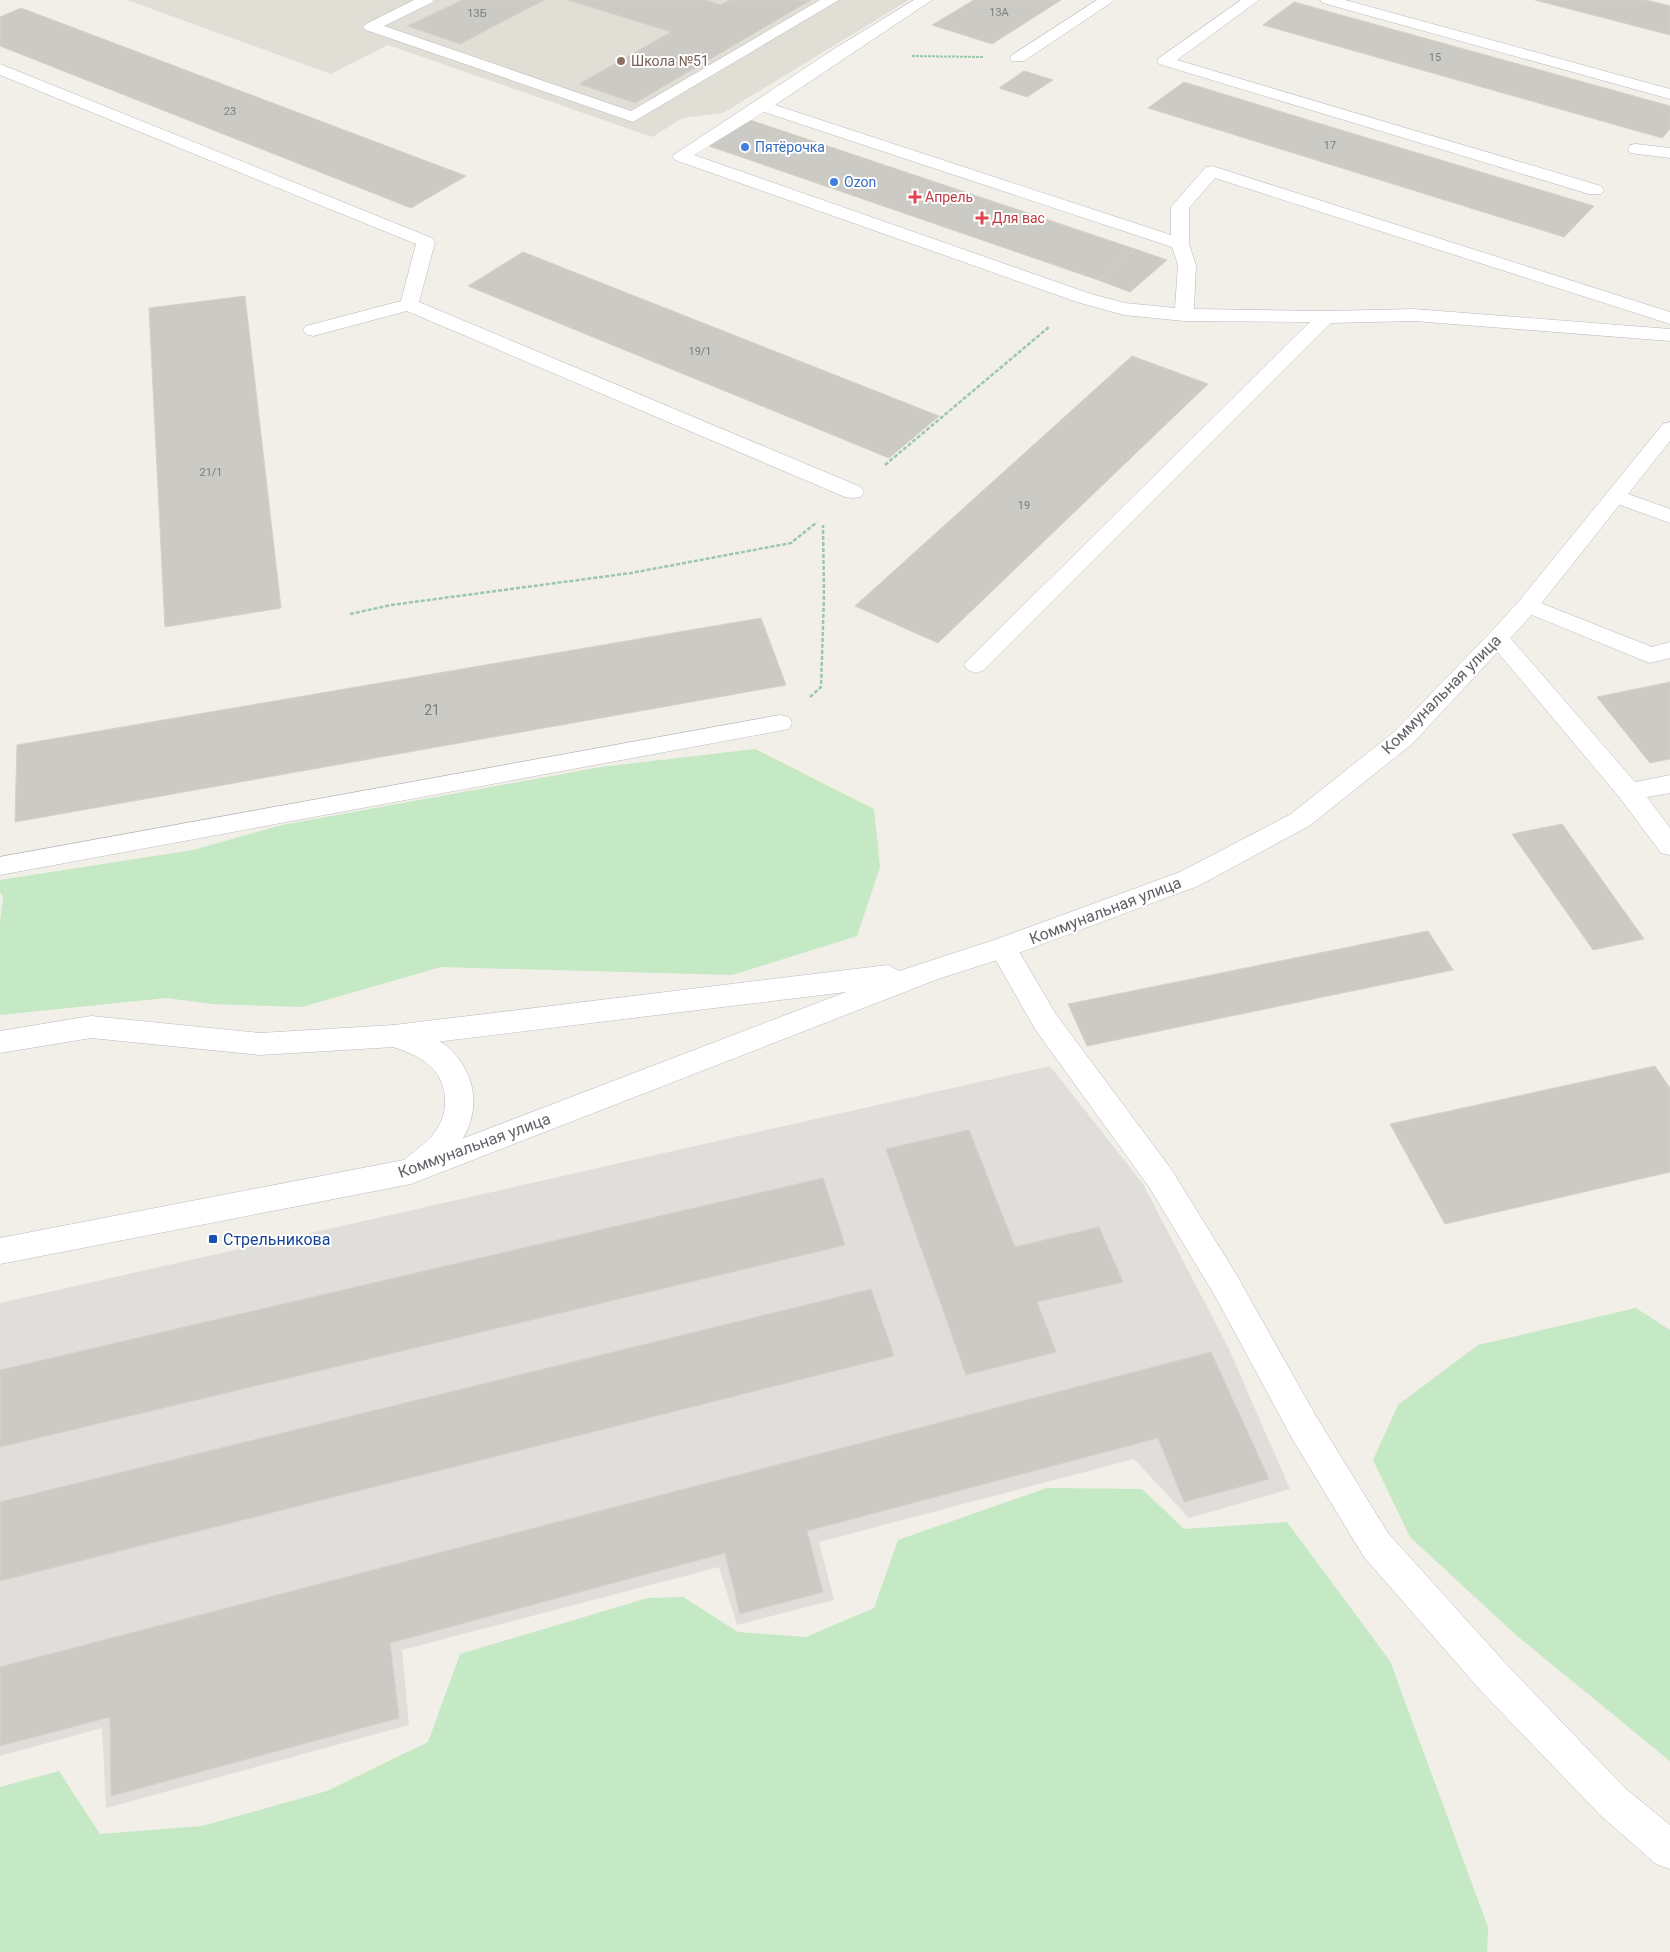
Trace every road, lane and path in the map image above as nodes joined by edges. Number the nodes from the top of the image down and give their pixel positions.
1 (426, 0) edge
2 (831, 0) edge
3 (924, 0) edge
4 (1107, 0) edge
5 (1251, 0) edge
6 (1328, 0) edge
7 (1018, 58) dead end
8 (0, 69) edge
9 (1670, 94) edge
10 (762, 106) junction
11 (1636, 149) dead end
12 (1670, 153) edge
13 (1595, 190) dead end
14 (1180, 244) junction
15 (1084, 298) junction
16 (409, 305) junction
17 (1184, 315) junction
18 (1326, 317) junction
19 (1670, 318) edge
20 (313, 330) dead end
21 (1670, 335) edge
22 (1670, 428) edge
23 (853, 492) joint
24 (1617, 496) junction
25 (1670, 516) edge
26 (1528, 605) junction
27 (350, 614) dead end
28 (1498, 638) junction
29 (1670, 650) edge
30 (976, 665) dead end
31 (780, 724) joint
32 (1670, 784) edge
33 (1629, 792) junction
34 (1670, 846) edge
35 (0, 866) edge
36 (1003, 948) junction
37 (929, 971) junction
38 (394, 1036) junction
39 (0, 1042) edge
40 (411, 1171) junction
41 (0, 1251) edge
42 (1670, 1850) edge

1 - 2 street
3 - 10 street
4 - 7 street
5 - 13 street
6 - 9 street
8 - 16 street
10 - 14 street
10 - 15 street
11 - 12 street
14 - 17 street
14 - 19 street
15 - 17 street
15 - 23 path
16 - 20 street
16 - 23 street
17 - 18 street
18 - 21 street
18 - 30 street
22 - 24 street, Коммунальная улица
24 - 25 street
24 - 26 street, Коммунальная улица
26 - 28 street, Коммунальная улица
26 - 29 street
27 - 31 path
28 - 33 street
28 - 36 street, Коммунальная улица
31 - 35 street
32 - 33 street
33 - 34 street
36 - 37 street, Коммунальная улица
36 - 42 street
37 - 38 street, Коммунальная улица
37 - 40 street, Коммунальная улица
38 - 39 street, Коммунальная улица
38 - 40 street
40 - 41 street, Коммунальная улица

